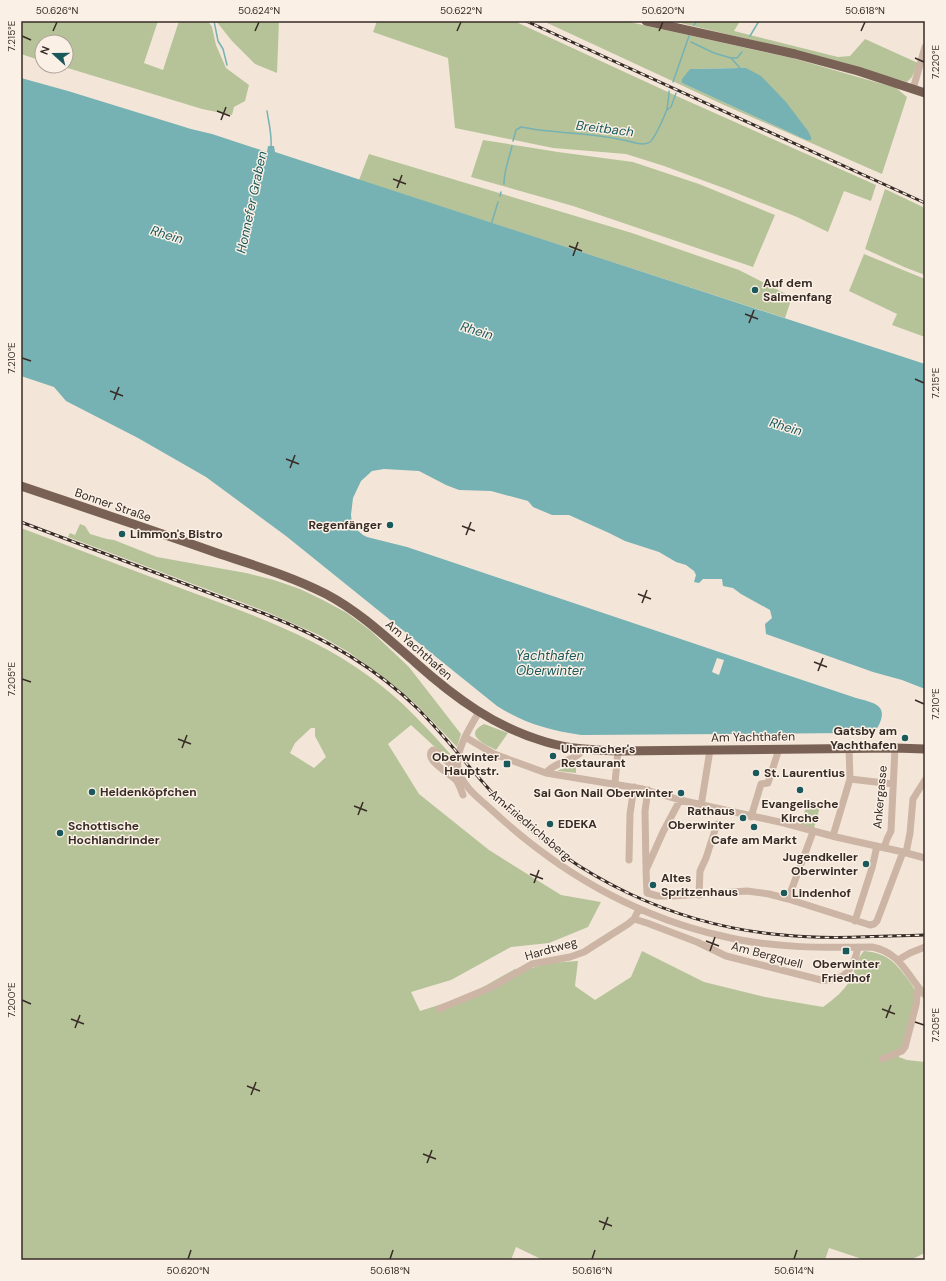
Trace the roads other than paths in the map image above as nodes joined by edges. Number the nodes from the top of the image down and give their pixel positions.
1 (646, 21) edge
2 (925, 47) edge
3 (913, 89) junction
4 (925, 92) edge
5 (21, 486) edge
6 (242, 562) joint
7 (479, 712) junction
8 (465, 738) junction
9 (849, 748) junction
10 (895, 748) junction
11 (582, 749) junction
12 (779, 749) junction
13 (925, 749) edge
14 (710, 750) junction
15 (618, 751) junction
16 (458, 768) junction
17 (546, 773) junction
18 (850, 779) junction
19 (925, 780) edge
20 (615, 783) junction
21 (893, 784) junction
22 (634, 787) junction
23 (648, 790) junction
24 (463, 795) dead end
25 (680, 800) junction
26 (701, 806) junction
27 (748, 816) junction
28 (717, 824) dead end
29 (813, 832) junction
30 (833, 836) junction
31 (881, 847) junction
32 (904, 852) junction
33 (925, 858) edge
34 (629, 860) dead end
35 (646, 870) junction
36 (699, 895) junction
37 (788, 899) junction
38 (639, 909) junction
39 (634, 919) junction
40 (855, 921) junction
41 (925, 947) edge
42 (858, 948) junction
43 (898, 960) junction
44 (918, 988) junction
45 (925, 995) edge
46 (439, 1010) dead end
47 (882, 1059) dead end

1 - 3 main road
2 - 3 street
3 - 4 main road
5 - 6 main road, Bonner Straße
6 - 7 main road, Am Yachthafen
7 - 8 street
7 - 11 main road, Am Yachthafen
8 - 16 street
8 - 17 street
9 - 10 main road, Am Yachthafen
9 - 12 main road, Am Yachthafen
9 - 18 street
10 - 13 main road, Am Yachthafen
10 - 21 street, Ankergasse
11 - 15 main road, Am Yachthafen
11 - 17 street
12 - 14 main road, Am Yachthafen
12 - 27 street
14 - 15 main road, Am Yachthafen
14 - 26 street
15 - 20 street
16 - 24 street
16 - 38 street, Am Friedrichsberg
17 - 20 street
18 - 21 street
18 - 30 street
19 - 32 street
20 - 22 street
21 - 31 street, Ankergasse
22 - 23 street
22 - 34 street
23 - 25 street
23 - 35 street
25 - 26 street
25 - 35 street
26 - 27 street
27 - 29 street
28 - 36 street
29 - 30 street
29 - 37 street
30 - 31 street
31 - 32 street
31 - 40 street, Ankergasse
32 - 33 street
32 - 40 street
35 - 36 street
36 - 37 street
37 - 40 street
38 - 39 street
38 - 42 street, Am Friedrichsberg
39 - 42 street, Am Bergquell
39 - 46 street, Hardtweg
41 - 43 street
42 - 43 street, Am Friedrichsberg
43 - 44 street, Am Friedrichsberg
44 - 45 street, Am Friedrichsberg
44 - 47 street

